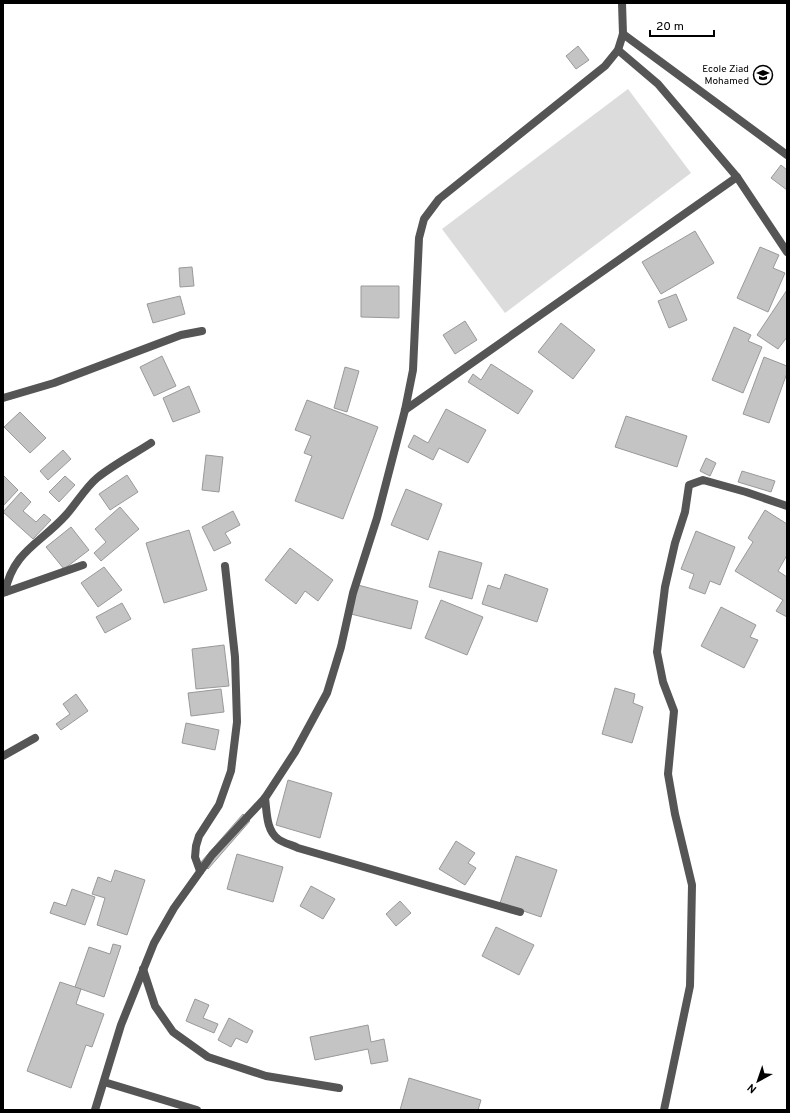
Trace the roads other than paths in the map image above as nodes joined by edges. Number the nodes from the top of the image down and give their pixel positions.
1 (622, 3) edge
2 (623, 34) junction
3 (618, 50) junction
4 (787, 156) edge
5 (737, 177) junction
6 (787, 252) edge
7 (202, 331) dead end
8 (3, 398) edge
9 (405, 410) junction
10 (151, 443) dead end
11 (787, 506) edge
12 (83, 565) dead end
13 (224, 566) dead end
14 (4, 593) edge
15 (35, 738) dead end
16 (3, 756) edge
17 (265, 798) junction
18 (200, 871) junction
19 (520, 912) dead end
20 (143, 969) junction
21 (104, 1082) junction
22 (339, 1088) dead end
23 (95, 1110) edge
24 (197, 1110) edge
25 (664, 1110) edge

1 - 2 street
2 - 3 street
2 - 4 street
3 - 5 street
3 - 9 street
5 - 6 street
5 - 9 street
7 - 8 street
9 - 17 street
10 - 14 street
11 - 25 street
12 - 14 street
13 - 18 street
15 - 16 street
17 - 18 street
17 - 19 street
18 - 20 street
20 - 21 street
20 - 22 street
21 - 23 street
21 - 24 street

